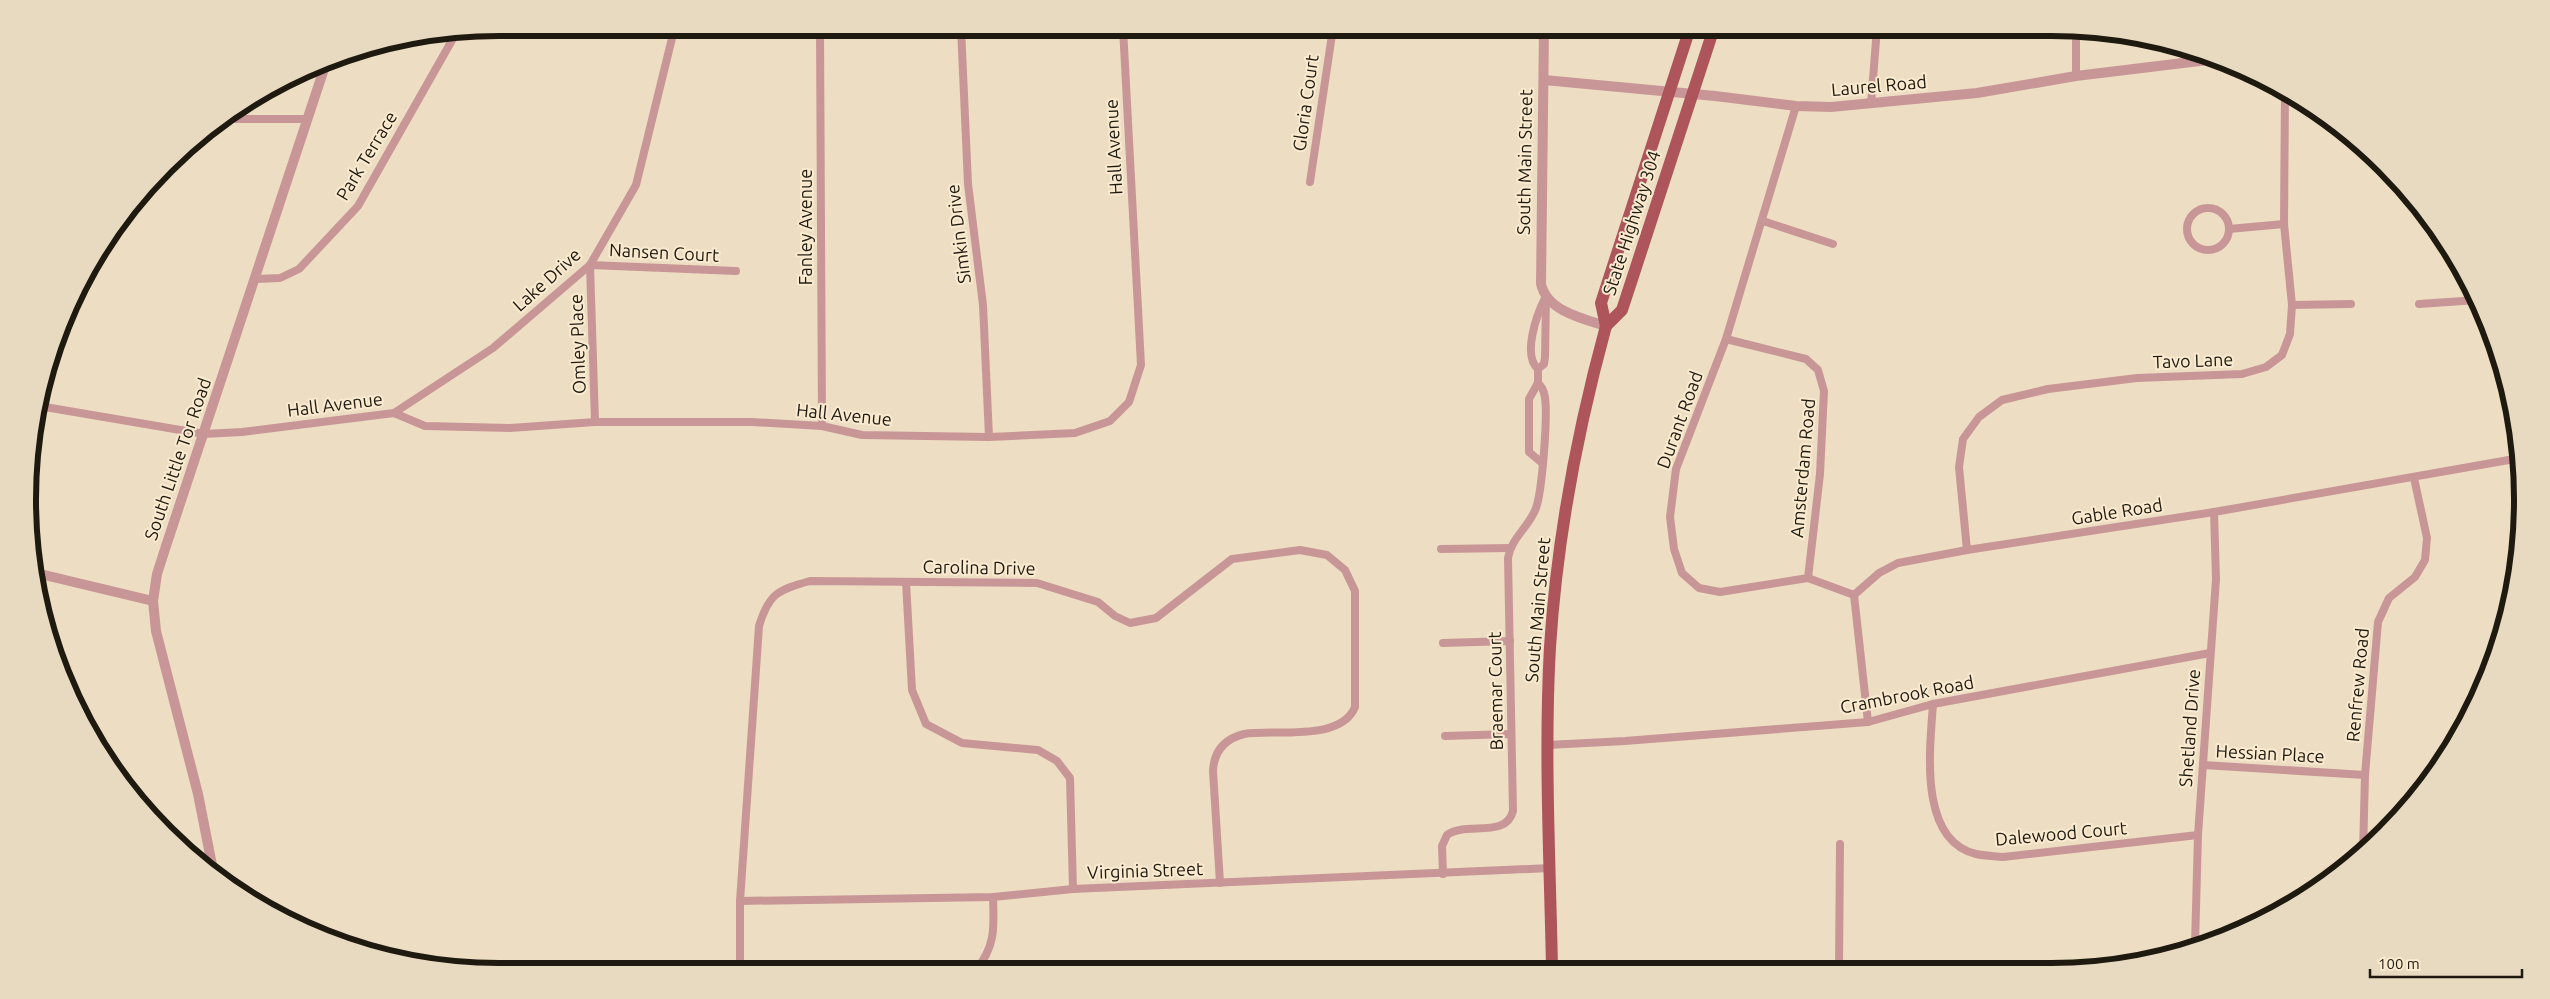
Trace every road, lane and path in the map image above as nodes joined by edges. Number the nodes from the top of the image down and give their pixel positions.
1 (673, 36) edge
2 (820, 36) edge
3 (961, 36) edge
4 (1123, 36) edge
5 (1332, 36) edge
6 (1544, 36) edge
7 (1687, 36) edge
8 (1711, 36) edge
9 (1875, 36) edge
10 (2076, 37) edge
11 (453, 39) edge
12 (2199, 61) edge
13 (323, 72) edge
14 (2076, 76) junction
15 (1544, 80) junction
16 (1669, 92) junction
17 (1692, 94) junction
18 (2285, 100) edge
19 (1871, 104) junction
20 (1796, 106) junction
21 (235, 119) edge
22 (307, 119) junction
23 (1310, 182) dead end
24 (1762, 221) junction
25 (2284, 224) junction
26 (2229, 229) junction
27 (1833, 244) dead end
28 (590, 265) junction
29 (736, 271) dead end
30 (256, 278) junction
31 (1546, 296) junction
32 (2468, 301) edge
33 (2351, 304) dead end
34 (2419, 304) dead end
35 (2292, 305) junction
36 (1606, 326) junction
37 (1726, 339) junction
38 (1538, 369) junction
39 (1538, 383) junction
40 (45, 407) edge
41 (394, 413) junction
42 (595, 422) junction
43 (822, 426) junction
44 (204, 434) junction
45 (989, 437) junction
46 (2512, 460) edge
47 (1542, 463) junction
48 (2414, 478) junction
49 (2214, 512) junction
50 (1510, 548) junction
51 (1441, 549) dead end
52 (1968, 550) junction
53 (42, 574) edge
54 (1808, 578) junction
55 (906, 582) junction
56 (1854, 595) junction
57 (153, 600) junction
58 (1510, 641) junction
59 (1443, 643) dead end
60 (2210, 653) junction
61 (1933, 704) junction
62 (1868, 722) junction
63 (1512, 734) junction
64 (1445, 736) dead end
65 (1548, 745) junction
66 (2203, 765) junction
67 (2365, 775) junction
68 (2198, 835) junction
69 (2363, 841) edge
70 (1840, 844) dead end
71 (212, 862) edge
72 (1550, 868) junction
73 (1443, 874) junction
74 (1220, 883) junction
75 (1073, 889) junction
76 (993, 897) junction
77 (740, 901) junction
78 (2195, 939) edge
79 (740, 963) edge
80 (981, 963) edge
81 (1552, 963) edge
82 (1839, 963) edge

1 - 28 street, Lake Drive
2 - 43 street, Fanley Avenue
3 - 45 street, Simkin Drive
4 - 45 street, Hall Avenue
5 - 23 street, Gloria Court
6 - 15 street, South Main Street
7 - 16 main road, State Highway 304
8 - 17 main road, State Highway 304
9 - 19 street
10 - 14 street
11 - 30 street, Park Terrace
12 - 14 street, Laurel Road
13 - 22 street, South Little Tor Road
14 - 19 street, Laurel Road
15 - 16 street, Laurel Road
15 - 31 street, South Main Street
16 - 17 street, Laurel Road
16 - 36 main road, State Highway 304
17 - 20 street, Laurel Road
17 - 36 main road, State Highway 304
18 - 25 street, Tavo Lane
19 - 20 street, Laurel Road
20 - 24 street, Durant Road
21 - 22 street
22 - 30 street, South Little Tor Road
24 - 27 street
24 - 37 street, Durant Road
25 - 26 street
25 - 35 street, Tavo Lane
26 - 26 street
28 - 29 street, Nansen Court
28 - 41 street, Lake Drive
28 - 42 street, Omley Place
30 - 44 street, South Little Tor Road
31 - 36 street
31 - 38 street, South Main Street
31 - 38 street, South Main Street
32 - 34 street
33 - 35 street
35 - 52 street, Tavo Lane
36 - 65 main road, South Main Street
37 - 54 street, Amsterdam Road
37 - 54 street, Durant Road
38 - 39 street, South Main Street
39 - 47 street, South Main Street
39 - 47 street, South Main Street
40 - 44 street, Hall Avenue
41 - 42 street, Hall Avenue
41 - 44 street, Hall Avenue
42 - 43 street, Hall Avenue
43 - 45 street, Hall Avenue
44 - 57 street, South Little Tor Road
46 - 48 street, Gable Road
47 - 50 street, Braemar Court
48 - 49 street, Gable Road
48 - 67 street, Renfrew Road
49 - 52 street, Gable Road
49 - 60 street, Shetland Drive
50 - 51 street
50 - 58 street, Braemar Court
52 - 56 street, Gable Road
53 - 57 street
54 - 56 street, Durant Road
55 - 74 street, Carolina Drive
55 - 75 street
55 - 77 street, Carolina Drive
56 - 62 street
57 - 71 street, South Little Tor Road
58 - 59 street
58 - 63 street, Braemar Court
60 - 61 street, Crambrook Road
60 - 66 street, Shetland Drive
61 - 62 street, Crambrook Road
61 - 68 street, Dalewood Court
62 - 65 street, Crambrook Road
63 - 64 street
63 - 73 street, Braemar Court
65 - 72 main road, South Main Street
66 - 67 street, Hessian Place
66 - 68 street, Shetland Drive
67 - 69 street, Renfrew Road
68 - 78 street, Shetland Drive
70 - 82 street
72 - 73 street, Virginia Street
72 - 81 main road, South Main Street
73 - 74 street, Virginia Street
74 - 75 street, Virginia Street
75 - 76 street, Virginia Street
76 - 77 street, Virginia Street
76 - 80 street
77 - 79 street, Carolina Drive

